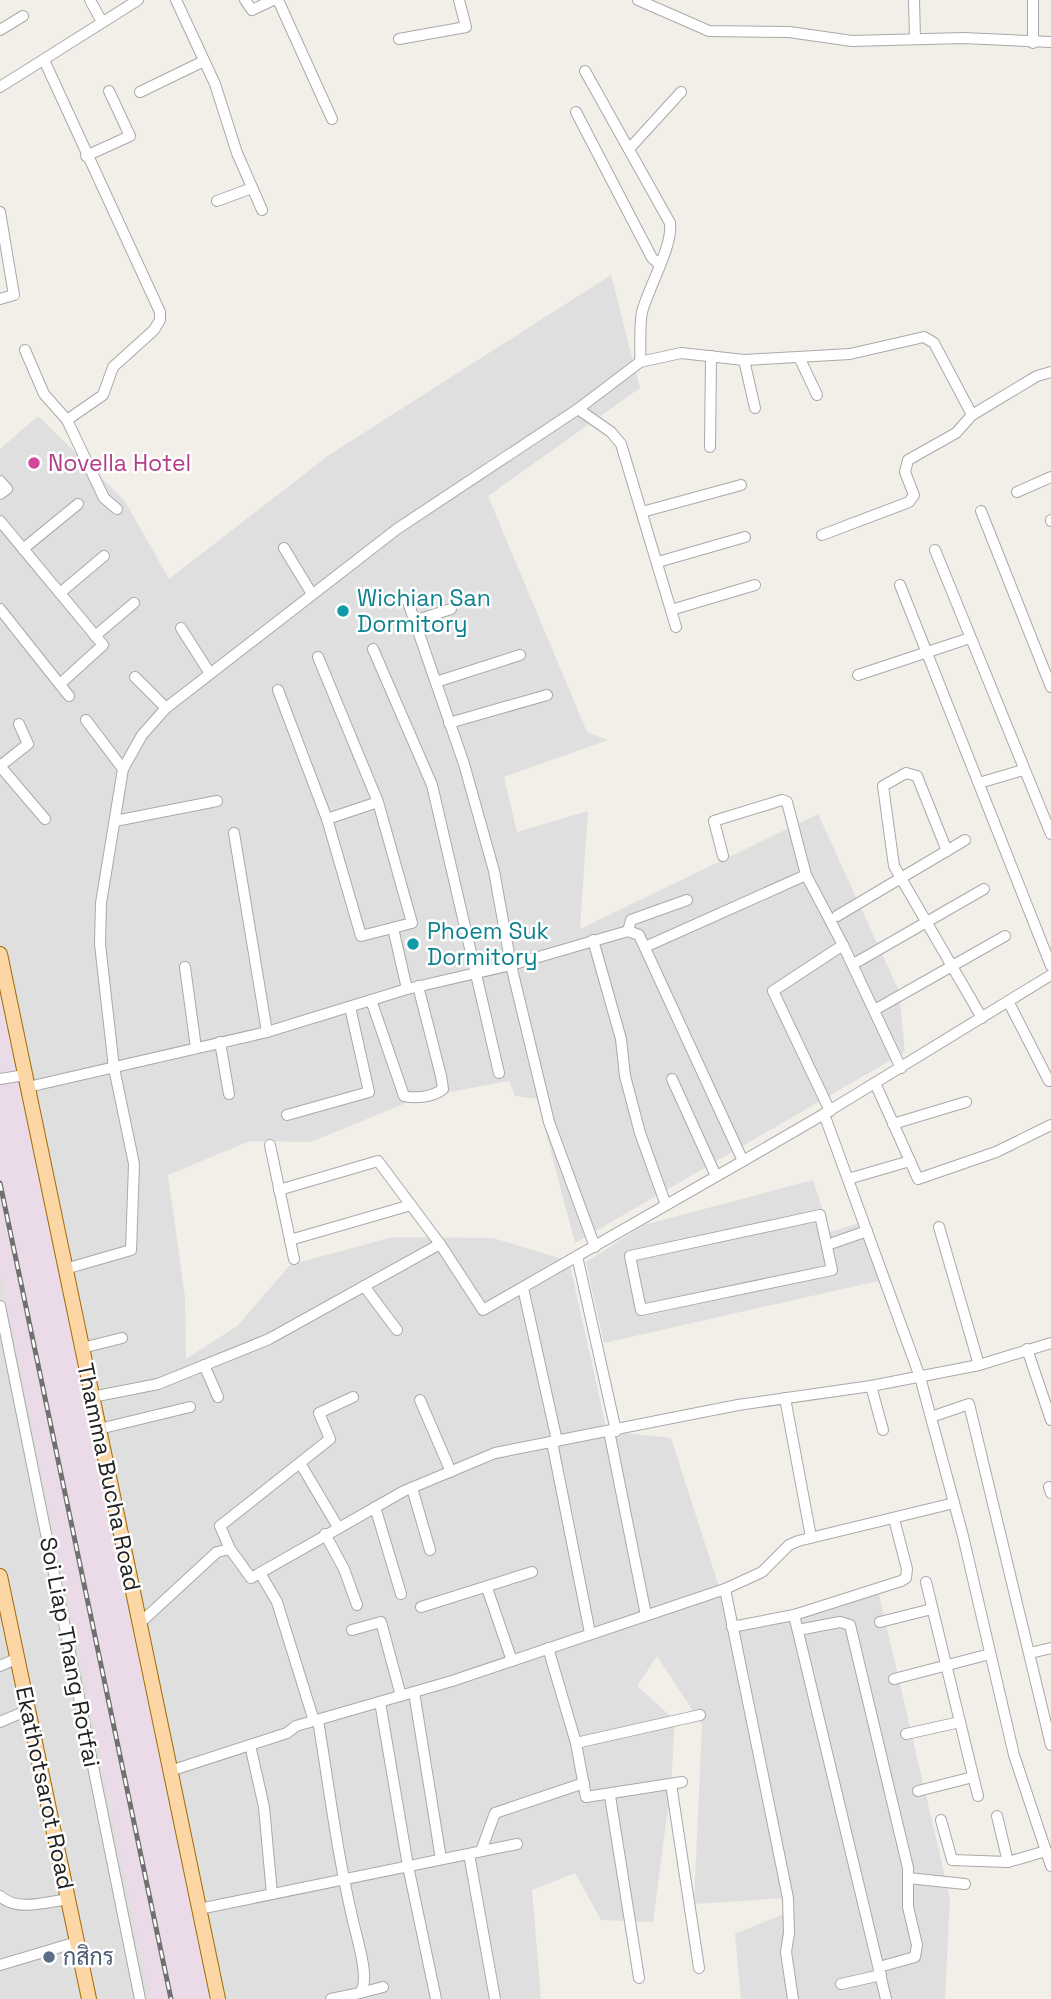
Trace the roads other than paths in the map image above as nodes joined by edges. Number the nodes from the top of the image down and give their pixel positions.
1 (90, 0) edge
2 (138, 0) edge
3 (176, 0) edge
4 (245, 0) edge
5 (275, 0) edge
6 (460, 0) edge
7 (638, 0) edge
8 (914, 0) edge
9 (1033, 0) edge
10 (23, 16) dead end
11 (102, 22) junction
12 (0, 30) edge
13 (399, 38) dead end
14 (915, 38) junction
15 (1051, 42) edge
16 (1033, 43) junction
17 (44, 60) junction
18 (204, 61) junction
19 (585, 71) dead end
20 (0, 87) edge
21 (109, 91) dead end
22 (139, 92) dead end
23 (681, 92) dead end
24 (576, 111) dead end
25 (332, 120) dead end
26 (629, 149) junction
27 (86, 156) junction
28 (252, 188) junction
29 (217, 201) dead end
30 (262, 210) dead end
31 (0, 212) edge
32 (659, 264) junction
33 (0, 299) edge
34 (25, 350) dead end
35 (711, 356) junction
36 (799, 357) junction
37 (744, 360) junction
38 (640, 362) junction
39 (1051, 372) edge
40 (817, 395) dead end
41 (755, 408) dead end
42 (578, 409) junction
43 (972, 415) junction
44 (67, 420) junction
45 (710, 447) dead end
46 (1051, 477) edge
47 (0, 481) edge
48 (741, 485) dead end
49 (1017, 492) dead end
50 (0, 494) edge
51 (78, 504) dead end
52 (117, 509) dead end
53 (981, 511) dead end
54 (642, 512) junction
55 (0, 521) edge
56 (822, 536) dead end
57 (745, 537) dead end
58 (284, 548) dead end
59 (23, 549) junction
60 (935, 550) dead end
61 (104, 556) dead end
62 (658, 562) junction
63 (755, 585) dead end
64 (900, 586) dead end
65 (60, 593) junction
66 (312, 594) junction
67 (407, 599) dead end
68 (134, 603) dead end
69 (0, 610) edge
70 (451, 610) dead end
71 (671, 610) junction
72 (414, 621) junction
73 (676, 627) dead end
74 (181, 628) dead end
75 (96, 636) junction
76 (970, 638) junction
77 (373, 649) dead end
78 (924, 651) junction
79 (520, 655) dead end
80 (318, 657) dead end
81 (209, 672) junction
82 (858, 675) dead end
83 (135, 677) dead end
84 (436, 682) junction
85 (60, 684) junction
86 (1051, 687) edge
87 (278, 690) dead end
88 (547, 695) dead end
89 (69, 696) dead end
90 (166, 708) junction
91 (86, 720) dead end
92 (449, 723) junction
93 (19, 724) dead end
94 (0, 766) edge
95 (123, 769) junction
96 (1023, 770) junction
97 (979, 783) junction
98 (217, 801) dead end
99 (378, 802) junction
100 (327, 818) junction
101 (45, 819) dead end
102 (115, 821) junction
103 (234, 833) dead end
104 (1051, 834) edge
105 (965, 840) dead end
106 (947, 851) junction
107 (723, 856) dead end
108 (806, 875) junction
109 (901, 878) junction
110 (984, 889) dead end
111 (687, 900) dead end
112 (837, 916) dead end
113 (926, 922) junction
114 (393, 928) junction
115 (628, 931) junction
116 (1004, 936) dead end
117 (593, 940) junction
118 (843, 945) junction
119 (645, 947) junction
120 (0, 954) edge
121 (856, 962) dead end
122 (512, 965) junction
123 (951, 966) junction
124 (186, 967) dead end
125 (1051, 967) edge
126 (476, 972) junction
127 (1051, 975) edge
128 (413, 988) junction
129 (371, 1000) junction
130 (1009, 1001) junction
131 (350, 1007) junction
132 (878, 1008) dead end
133 (982, 1018) junction
134 (267, 1032) junction
135 (220, 1042) junction
136 (197, 1048) junction
137 (114, 1068) junction
138 (901, 1068) junction
139 (499, 1073) dead end
140 (0, 1079) edge
141 (672, 1079) dead end
142 (26, 1081) junction
143 (1049, 1082) dead end
144 (875, 1083) junction
145 (229, 1094) dead end
146 (966, 1102) dead end
147 (827, 1113) junction
148 (287, 1115) dead end
149 (893, 1124) junction
150 (1051, 1125) edge
151 (270, 1145) dead end
152 (743, 1161) junction
153 (910, 1161) junction
154 (716, 1177) junction
155 (848, 1180) junction
156 (279, 1190) junction
157 (666, 1205) junction
158 (411, 1206) junction
159 (939, 1227) dead end
160 (867, 1231) junction
161 (290, 1240) junction
162 (440, 1244) junction
163 (827, 1245) junction
164 (595, 1247) junction
165 (577, 1256) junction
166 (294, 1259) dead end
167 (65, 1269) junction
168 (364, 1286) junction
169 (523, 1288) junction
170 (0, 1306) edge
171 (397, 1330) dead end
172 (122, 1338) dead end
173 (1051, 1343) edge
174 (82, 1348) junction
175 (1027, 1349) junction
176 (204, 1365) junction
177 (979, 1365) junction
178 (920, 1377) junction
179 (871, 1386) junction
180 (92, 1397) junction
181 (218, 1397) dead end
182 (353, 1397) dead end
183 (785, 1398) junction
184 (420, 1400) dead end
185 (190, 1407) dead end
186 (931, 1417) junction
187 (1051, 1420) edge
188 (99, 1429) junction
189 (883, 1430) dead end
190 (613, 1431) junction
191 (554, 1442) junction
192 (300, 1464) junction
193 (451, 1472) junction
194 (412, 1488) junction
195 (954, 1503) junction
196 (375, 1507) junction
197 (894, 1519) junction
198 (338, 1527) junction
199 (325, 1534) junction
200 (811, 1537) junction
201 (230, 1549) junction
202 (430, 1550) dead end
203 (532, 1572) dead end
204 (260, 1573) junction
205 (0, 1576) edge
206 (926, 1582) dead end
207 (487, 1588) junction
208 (725, 1589) junction
209 (401, 1594) dead end
210 (357, 1605) dead end
211 (421, 1607) dead end
212 (932, 1609) junction
213 (646, 1615) junction
214 (794, 1615) junction
215 (880, 1622) dead end
216 (140, 1623) junction
217 (733, 1627) junction
218 (352, 1630) dead end
219 (798, 1630) junction
220 (590, 1633) junction
221 (548, 1648) junction
222 (1051, 1648) edge
223 (1030, 1653) junction
224 (990, 1654) junction
225 (18, 1658) junction
226 (512, 1661) junction
227 (0, 1666) edge
228 (946, 1666) junction
229 (894, 1679) dead end
230 (414, 1692) junction
231 (401, 1696) junction
232 (380, 1702) junction
233 (28, 1710) junction
234 (700, 1715) dead end
235 (316, 1720) junction
236 (0, 1722) edge
237 (960, 1722) junction
238 (906, 1734) dead end
239 (576, 1743) junction
240 (250, 1745) junction
241 (1051, 1745) edge
242 (170, 1771) junction
243 (973, 1777) junction
244 (584, 1783) junction
245 (918, 1791) dead end
246 (610, 1796) junction
247 (978, 1796) dead end
248 (997, 1816) dead end
249 (941, 1820) dead end
250 (517, 1844) dead end
251 (1046, 1851) junction
252 (475, 1853) junction
253 (441, 1859) junction
254 (1009, 1862) junction
255 (408, 1866) junction
256 (1051, 1866) edge
257 (908, 1878) junction
258 (344, 1879) junction
259 (965, 1884) dead end
260 (272, 1894) junction
261 (0, 1896) edge
262 (68, 1899) junction
263 (199, 1909) junction
264 (77, 1942) junction
265 (0, 1965) edge
266 (699, 1968) dead end
267 (880, 1971) junction
268 (639, 1978) dead end
269 (841, 1984) dead end
270 (383, 1987) dead end
271 (360, 1993) junction
272 (89, 1999) edge
273 (140, 1999) edge
274 (218, 1999) edge
275 (332, 1999) edge
276 (436, 1999) edge
277 (495, 1999) edge
278 (793, 1999) edge
279 (886, 1999) edge

1 - 11 street
2 - 11 street
3 - 18 street
4 - 5 street
5 - 25 street
6 - 13 street
7 - 14 street
8 - 14 street
9 - 16 street
10 - 12 street
11 - 17 street
14 - 16 street
15 - 16 street
17 - 20 street
17 - 27 street
18 - 22 street
18 - 28 street
19 - 26 street
21 - 27 street
23 - 26 street
24 - 32 street
26 - 32 street
27 - 44 street
28 - 29 street
28 - 30 street
31 - 33 street
32 - 38 street
34 - 44 street
35 - 37 street
35 - 38 street
35 - 45 street
36 - 37 street
36 - 40 street
36 - 43 street
37 - 41 street
38 - 42 street
39 - 43 street
42 - 54 street
42 - 66 street
43 - 56 street
44 - 52 street
46 - 49 street
47 - 50 street
48 - 54 street
51 - 59 street
53 - 86 street
54 - 62 street
55 - 59 street
57 - 62 street
58 - 66 street
59 - 65 street
60 - 76 street
61 - 65 street
62 - 71 street
63 - 71 street
64 - 78 street
65 - 75 street
66 - 81 street
67 - 72 street
68 - 75 street
69 - 85 street
70 - 72 street
71 - 73 street
72 - 84 street
74 - 81 street
75 - 85 street
76 - 78 street
76 - 96 street
77 - 126 street
78 - 82 street
78 - 97 street
79 - 84 street
80 - 99 street
81 - 90 street
83 - 90 street
84 - 92 street
85 - 89 street
87 - 100 street
88 - 92 street
90 - 95 street
91 - 95 street
92 - 122 street
93 - 94 street
94 - 101 street
95 - 102 street
96 - 97 street
96 - 104 street
97 - 125 street
98 - 102 street
99 - 100 street
99 - 114 street
100 - 114 street
102 - 137 street
103 - 134 street
105 - 106 street
106 - 109 street
106 - 109 street
107 - 108 street
108 - 118 street
108 - 119 street
109 - 112 street
109 - 113 street
110 - 113 street
111 - 115 street
113 - 121 street
113 - 123 street
114 - 128 street
115 - 117 street
115 - 119 street
116 - 123 street
117 - 122 street
117 - 157 street
118 - 138 street
118 - 147 street
119 - 152 street
120 - 142 main road, Thamma Bucha Road
122 - 126 street
122 - 164 street
123 - 132 street
123 - 133 street
124 - 136 street
126 - 128 street
126 - 139 street
127 - 130 street
128 - 129 street
128 - 129 street
129 - 131 street
130 - 133 street
130 - 143 street
131 - 134 street
131 - 148 street
133 - 138 street
134 - 135 street
135 - 136 street
135 - 145 street
136 - 137 street
137 - 142 street
137 - 167 street
138 - 144 street
140 - 142 street
141 - 154 street
142 - 167 main road, Thamma Bucha Road
144 - 147 street
144 - 149 street
146 - 149 street
147 - 152 street
147 - 155 street
149 - 153 street
150 - 153 street
151 - 156 street
152 - 154 street
153 - 155 street
154 - 157 street
155 - 160 street
156 - 158 street
156 - 161 street
157 - 164 street
158 - 161 street
158 - 162 street
159 - 177 street
160 - 163 street
160 - 178 street
161 - 166 street
162 - 168 street
162 - 169 street
163 - 163 street
164 - 165 street
165 - 169 street
165 - 190 street
167 - 174 main road, Thamma Bucha Road
168 - 171 street
168 - 176 street
169 - 191 street
170 - 273 street, Soi Liap Thang Rotfai
172 - 174 street
173 - 175 street
174 - 180 main road, Thamma Bucha Road
175 - 177 street
175 - 187 street
176 - 180 street
176 - 181 street
177 - 178 street
178 - 179 street
178 - 186 street
179 - 183 street
179 - 189 street
180 - 188 main road, Thamma Bucha Road
182 - 192 street
183 - 190 street
183 - 200 street
184 - 193 street
185 - 188 street
186 - 195 street
186 - 223 street
188 - 216 main road, Thamma Bucha Road
190 - 191 street
190 - 213 street
191 - 193 street
191 - 220 street
192 - 198 street
192 - 201 street
193 - 194 street
194 - 196 street
194 - 202 street
195 - 197 street
195 - 224 street
196 - 198 street
196 - 209 street
197 - 200 street
197 - 214 street
198 - 199 street
199 - 204 street
199 - 210 street
200 - 208 street
201 - 204 street
201 - 216 street
203 - 207 street
204 - 235 street
205 - 225 main road, Ekathotsarot Road
206 - 212 street
207 - 211 street
207 - 226 street
208 - 213 street
208 - 217 street
212 - 215 street
212 - 228 street
213 - 220 street
214 - 217 street
214 - 219 street
216 - 242 main road, Thamma Bucha Road
217 - 278 street
218 - 231 street
219 - 257 street
219 - 267 street
220 - 221 street
221 - 226 street
221 - 239 street
222 - 223 street
223 - 241 street
224 - 228 street
224 - 251 street
225 - 227 street
225 - 233 main road, Ekathotsarot Road
226 - 230 street
228 - 229 street
228 - 237 street
230 - 231 street
230 - 253 street
231 - 232 street
232 - 235 street
232 - 255 street
233 - 236 street
233 - 262 main road, Ekathotsarot Road
234 - 239 street
235 - 240 street
235 - 258 street
237 - 238 street
237 - 243 street
239 - 244 street
240 - 242 street
240 - 260 street
242 - 263 main road, Thamma Bucha Road
243 - 245 street
243 - 247 street
244 - 246 street
244 - 252 street
246 - 266 street
246 - 268 street
248 - 254 street
249 - 254 street
250 - 252 street
251 - 254 street
251 - 256 street
252 - 253 street
252 - 277 street
253 - 255 street
255 - 258 street
255 - 276 street
257 - 259 street
257 - 267 street
258 - 260 street
258 - 271 street
260 - 263 street
261 - 262 street
262 - 264 main road, Ekathotsarot Road
263 - 274 main road, Thamma Bucha Road
264 - 265 street
264 - 272 main road, Ekathotsarot Road
267 - 269 street
267 - 279 street
270 - 271 street
271 - 275 street

